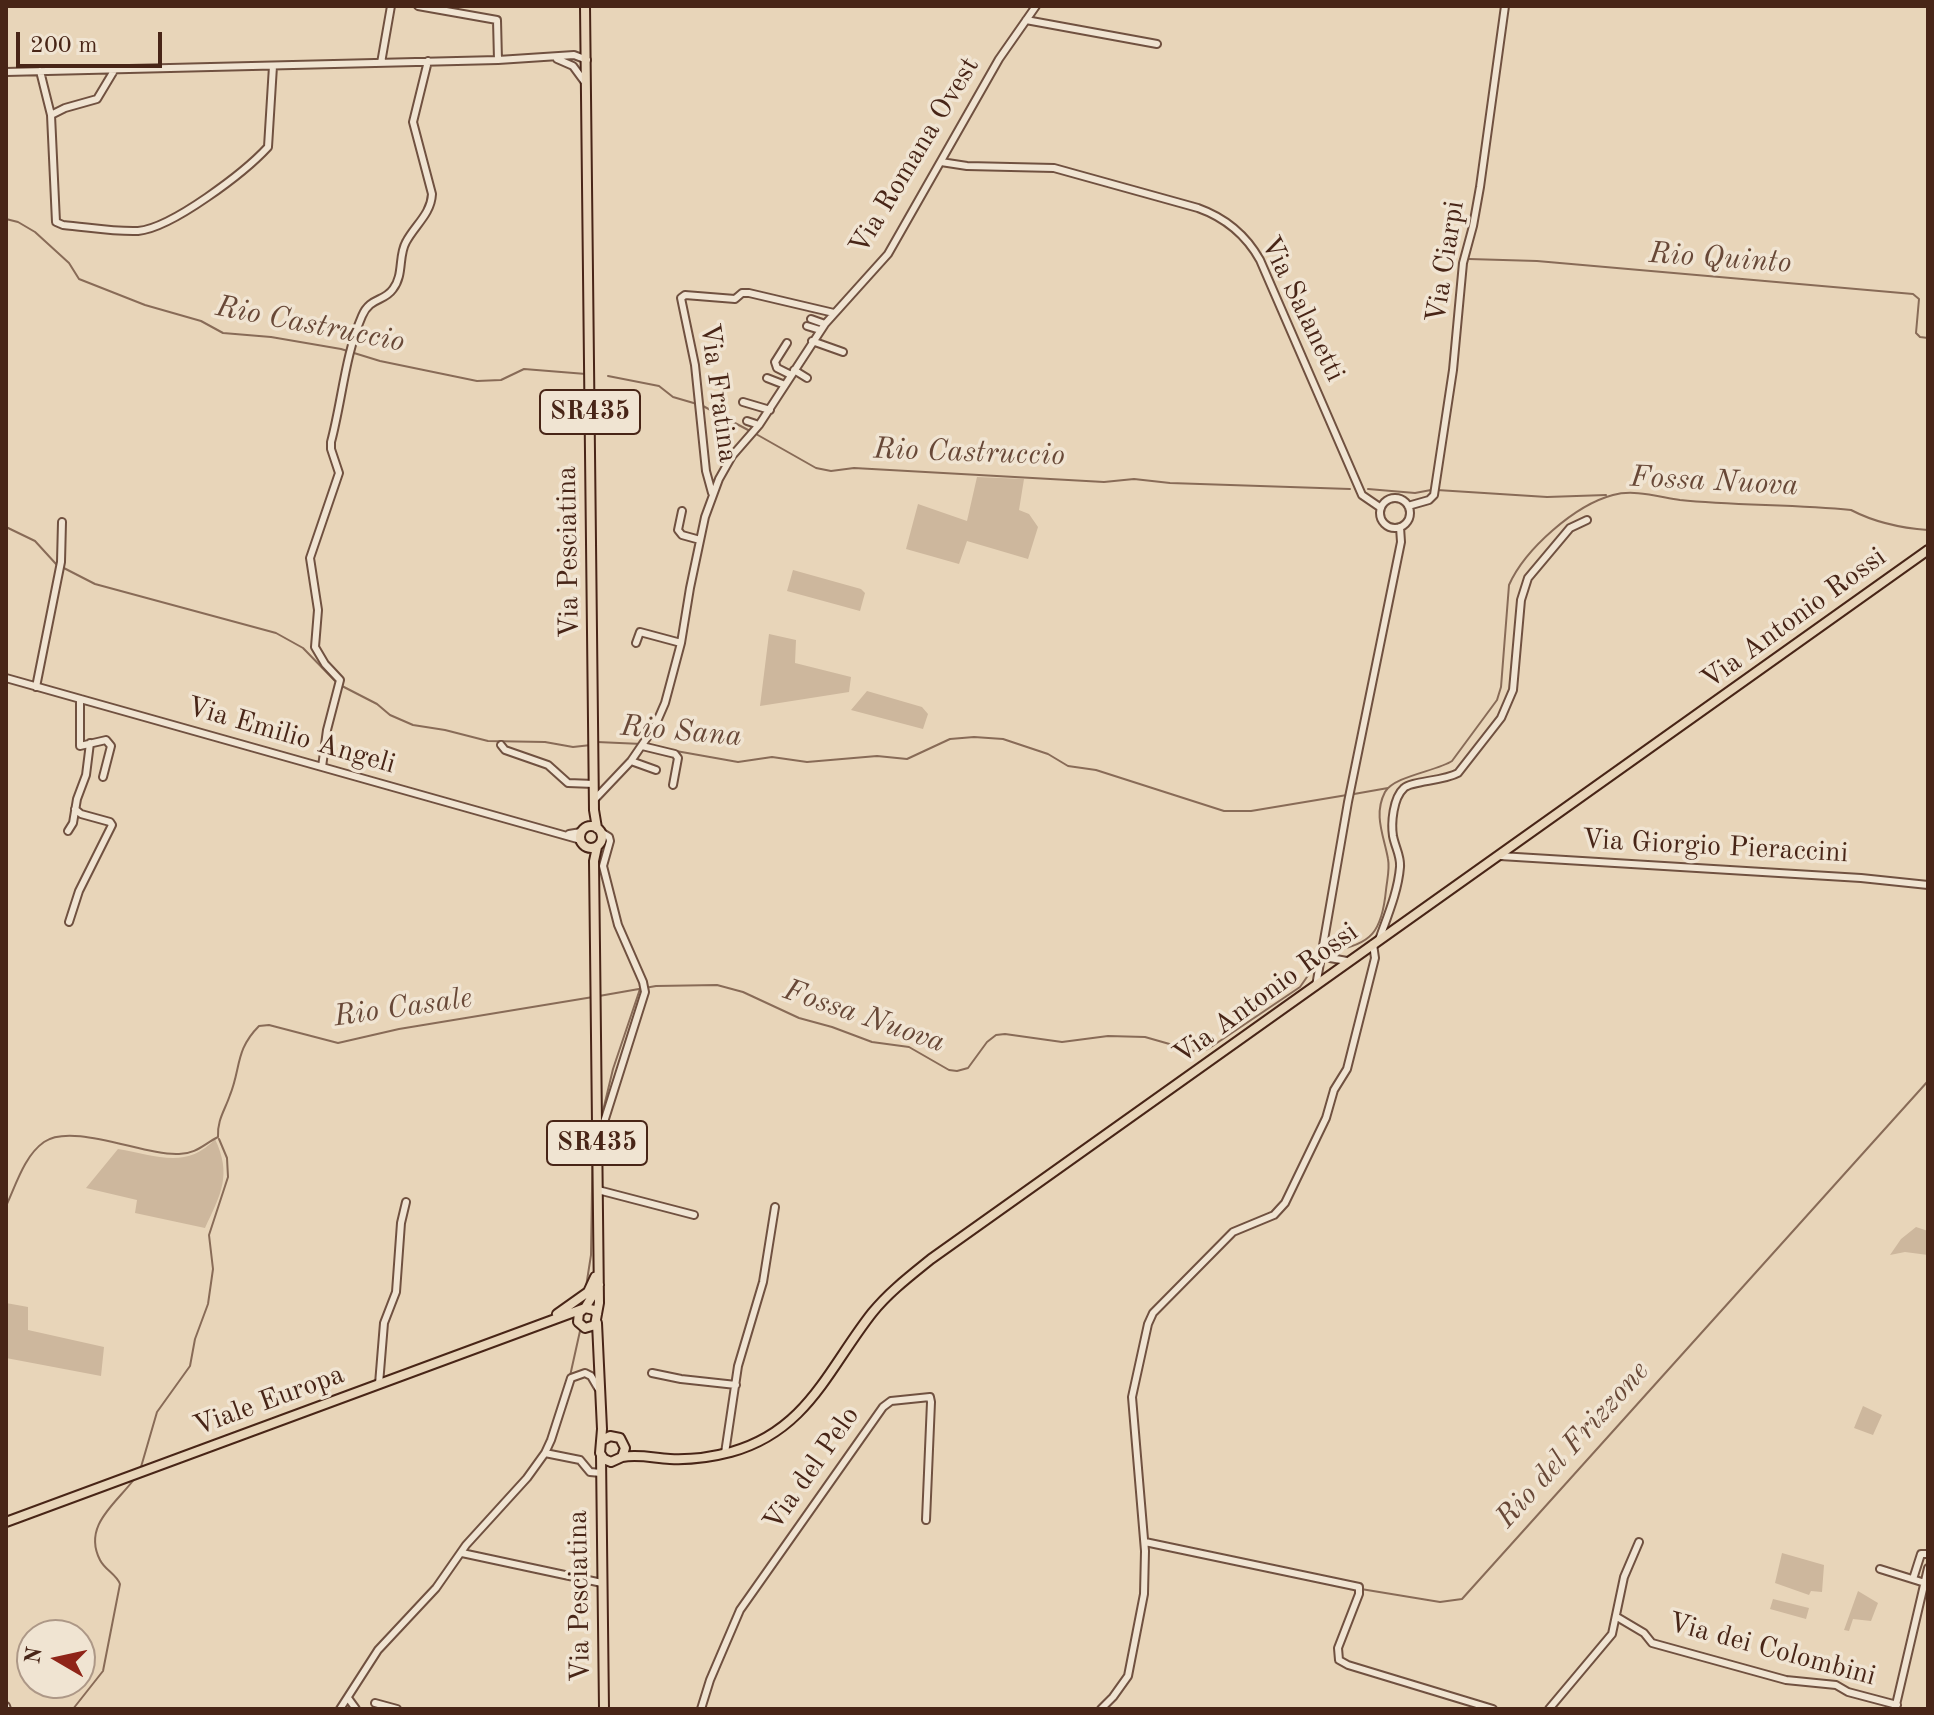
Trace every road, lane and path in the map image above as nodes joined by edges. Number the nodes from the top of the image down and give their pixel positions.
1 (391, 6) edge
2 (418, 6) edge
3 (585, 6) edge
4 (1036, 6) edge
5 (1505, 6) edge
6 (1026, 20) junction
7 (586, 33) junction
8 (1157, 44) dead end
9 (574, 55) junction
10 (553, 58) junction
11 (498, 60) junction
12 (587, 60) junction
13 (428, 61) junction
14 (381, 63) junction
15 (273, 66) junction
16 (573, 66) junction
17 (115, 69) junction
18 (40, 71) junction
19 (6, 72) edge
20 (587, 86) junction
21 (51, 115) junction
22 (941, 162) junction
23 (834, 313) junction
24 (809, 322) dead end
25 (823, 327) junction
26 (812, 341) junction
27 (787, 343) dead end
28 (843, 352) dead end
29 (792, 373) junction
30 (767, 378) dead end
31 (807, 378) dead end
32 (785, 385) junction
33 (768, 394) dead end
34 (778, 397) junction
35 (743, 402) dead end
36 (770, 410) junction
37 (747, 421) dead end
38 (755, 431) junction
39 (712, 493) junction
40 (1408, 506) junction
41 (1381, 508) junction
42 (682, 511) dead end
43 (1587, 520) dead end
44 (62, 522) dead end
45 (1400, 527) junction
46 (700, 540) junction
47 (1928, 550) edge
48 (636, 643) dead end
49 (681, 643) junction
50 (6, 678) edge
51 (36, 687) junction
52 (80, 699) junction
53 (90, 743) junction
54 (643, 744) junction
55 (501, 745) dead end
56 (631, 761) junction
57 (322, 767) junction
58 (656, 770) dead end
59 (103, 777) dead end
60 (594, 784) junction
61 (673, 785) dead end
62 (594, 805) junction
63 (75, 809) junction
64 (599, 830) junction
65 (68, 831) dead end
66 (583, 833) junction
67 (599, 846) junction
68 (1500, 856) junction
69 (1928, 885) edge
70 (69, 922) dead end
71 (1322, 942) junction
72 (1376, 942) junction
73 (1330, 958) junction
74 (1351, 961) junction
75 (1321, 964) junction
76 (1334, 974) junction
77 (1315, 988) junction
78 (597, 1128) junction
79 (598, 1190) junction
80 (406, 1202) dead end
81 (775, 1207) dead end
82 (694, 1215) dead end
83 (598, 1256) junction
84 (599, 1285) junction
85 (585, 1308) junction
86 (597, 1319) junction
87 (547, 1321) junction
88 (582, 1326) junction
89 (597, 1354) junction
90 (652, 1373) dead end
91 (379, 1384) junction
92 (736, 1385) junction
93 (598, 1388) junction
94 (602, 1414) junction
95 (614, 1436) junction
96 (603, 1440) junction
97 (624, 1444) junction
98 (545, 1453) junction
99 (725, 1453) junction
100 (645, 1455) junction
101 (601, 1456) junction
102 (618, 1459) junction
103 (601, 1477) junction
104 (926, 1520) dead end
105 (6, 1522) edge
106 (1145, 1542) junction
107 (1639, 1542) dead end
108 (462, 1553) junction
109 (1928, 1554) edge
110 (1928, 1568) edge
111 (1880, 1569) dead end
112 (1913, 1579) junction
113 (602, 1583) junction
114 (1925, 1583) junction
115 (1617, 1617) junction
116 (348, 1698) junction
117 (375, 1703) dead end
118 (1896, 1707) edge
119 (340, 1709) edge
120 (356, 1709) edge
121 (397, 1709) edge
122 (604, 1709) edge
123 (701, 1709) edge
124 (1101, 1709) edge
125 (1493, 1709) edge
126 (1549, 1709) edge

1 - 14 street
2 - 11 street
3 - 7 main road, Via Pesciatina / SR435
4 - 6 street, Via Romana Ovest
5 - 40 street, Via Ciarpi
6 - 8 street
6 - 22 street, Via Romana Ovest
7 - 9 street
7 - 12 main road, Via Pesciatina / SR435
9 - 10 street
9 - 12 street
10 - 11 street
10 - 16 street
11 - 13 street
12 - 16 street
12 - 20 main road, Via Pesciatina / SR435
13 - 14 street
13 - 57 street
14 - 15 street
15 - 17 street
15 - 21 street
16 - 20 street
17 - 18 street
17 - 21 street
18 - 19 street
18 - 21 street
20 - 60 main road, Via Pesciatina / SR435
22 - 23 street, Via Romana Ovest
22 - 41 street, Via Salanetti
23 - 25 street, Via Romana Ovest
23 - 39 street, Via Fratina
24 - 25 street
25 - 26 street, Via Romana Ovest
26 - 28 street
26 - 29 street, Via Romana Ovest
27 - 29 street
29 - 31 street
29 - 32 street, Via Romana Ovest
30 - 32 street
32 - 34 street, Via Romana Ovest
33 - 34 street
34 - 36 street, Via Romana Ovest
35 - 36 street
36 - 38 street, Via Romana Ovest
37 - 38 street
38 - 39 street, Via Romana Ovest
39 - 46 street
40 - 41 street
40 - 45 street
41 - 45 street
42 - 46 street
43 - 72 street
44 - 51 street
45 - 71 street
46 - 49 street
47 - 68 main road, Via Antonio Rossi
48 - 49 street
49 - 54 street
50 - 51 street, Via Emilio Angeli
51 - 52 street, Via Emilio Angeli
52 - 53 street
52 - 57 street, Via Emilio Angeli
53 - 59 street
53 - 63 street
54 - 56 street
54 - 61 street
55 - 60 street
56 - 58 street
56 - 62 street
57 - 66 street, Via Emilio Angeli
60 - 62 main road, Via Pesciatina / SR435
62 - 64 main road, Via Pesciatina / SR435
62 - 66 main road, Via Pesciatina / SR435
63 - 65 street
63 - 70 street
64 - 66 main road
64 - 67 main road, Via Pesciatina / SR435
66 - 67 main road, Via Pesciatina / SR435
67 - 78 main road, Via Pesciatina / SR435
67 - 78 street
68 - 69 street, Via Giorgio Pieraccini
68 - 72 main road, Via Antonio Rossi
71 - 73 street
71 - 75 street
72 - 74 main road, Via Antonio Rossi
72 - 106 street
73 - 74 street
73 - 76 street
74 - 76 main road, Via Antonio Rossi
75 - 76 street
75 - 77 street
76 - 77 main road, Via Antonio Rossi
77 - 99 main road, Via Antonio Rossi
78 - 79 main road, Via Pesciatina / SR435
79 - 82 street
79 - 83 main road, Via Pesciatina / SR435
80 - 91 street
81 - 92 street
83 - 84 main road, Via Pesciatina / SR435
83 - 87 main road, Viale Europa
84 - 85 main road
84 - 86 main road, Via Pesciatina / SR435
85 - 86 main road
85 - 87 main road, Viale Europa
85 - 88 main road
86 - 88 main road
86 - 89 main road, Via Pesciatina / SR435
87 - 88 main road, Viale Europa
87 - 91 main road, Viale Europa
88 - 89 main road, Via Pesciatina / SR435
89 - 93 main road, Via Pesciatina / SR435
90 - 92 street
91 - 105 main road, Viale Europa
92 - 99 street
93 - 94 main road, Via Pesciatina / SR435
93 - 98 street
94 - 95 main road, Via Pesciatina / SR435
94 - 96 main road, Via Pesciatina / SR435
95 - 96 main road
95 - 97 main road, Via Pesciatina / SR435
96 - 101 main road, Via Pesciatina / SR435
97 - 100 main road
97 - 102 main road, Via Pesciatina
98 - 103 street
98 - 108 street
99 - 100 main road, Via Antonio Rossi
100 - 102 main road
101 - 102 main road
101 - 103 main road, Via Pesciatina / SR435
102 - 103 main road, Via Pesciatina
103 - 113 main road, Via Pesciatina / SR435
104 - 123 street, Via del Pelo
106 - 124 street
106 - 125 street
107 - 115 street
108 - 113 street
108 - 116 street
109 - 112 street
110 - 114 street
111 - 112 street
112 - 114 street
113 - 122 main road, Via Pesciatina / SR435
114 - 118 street
115 - 118 street, Via dei Colombini
115 - 126 street
116 - 119 street
116 - 120 street
117 - 121 street

